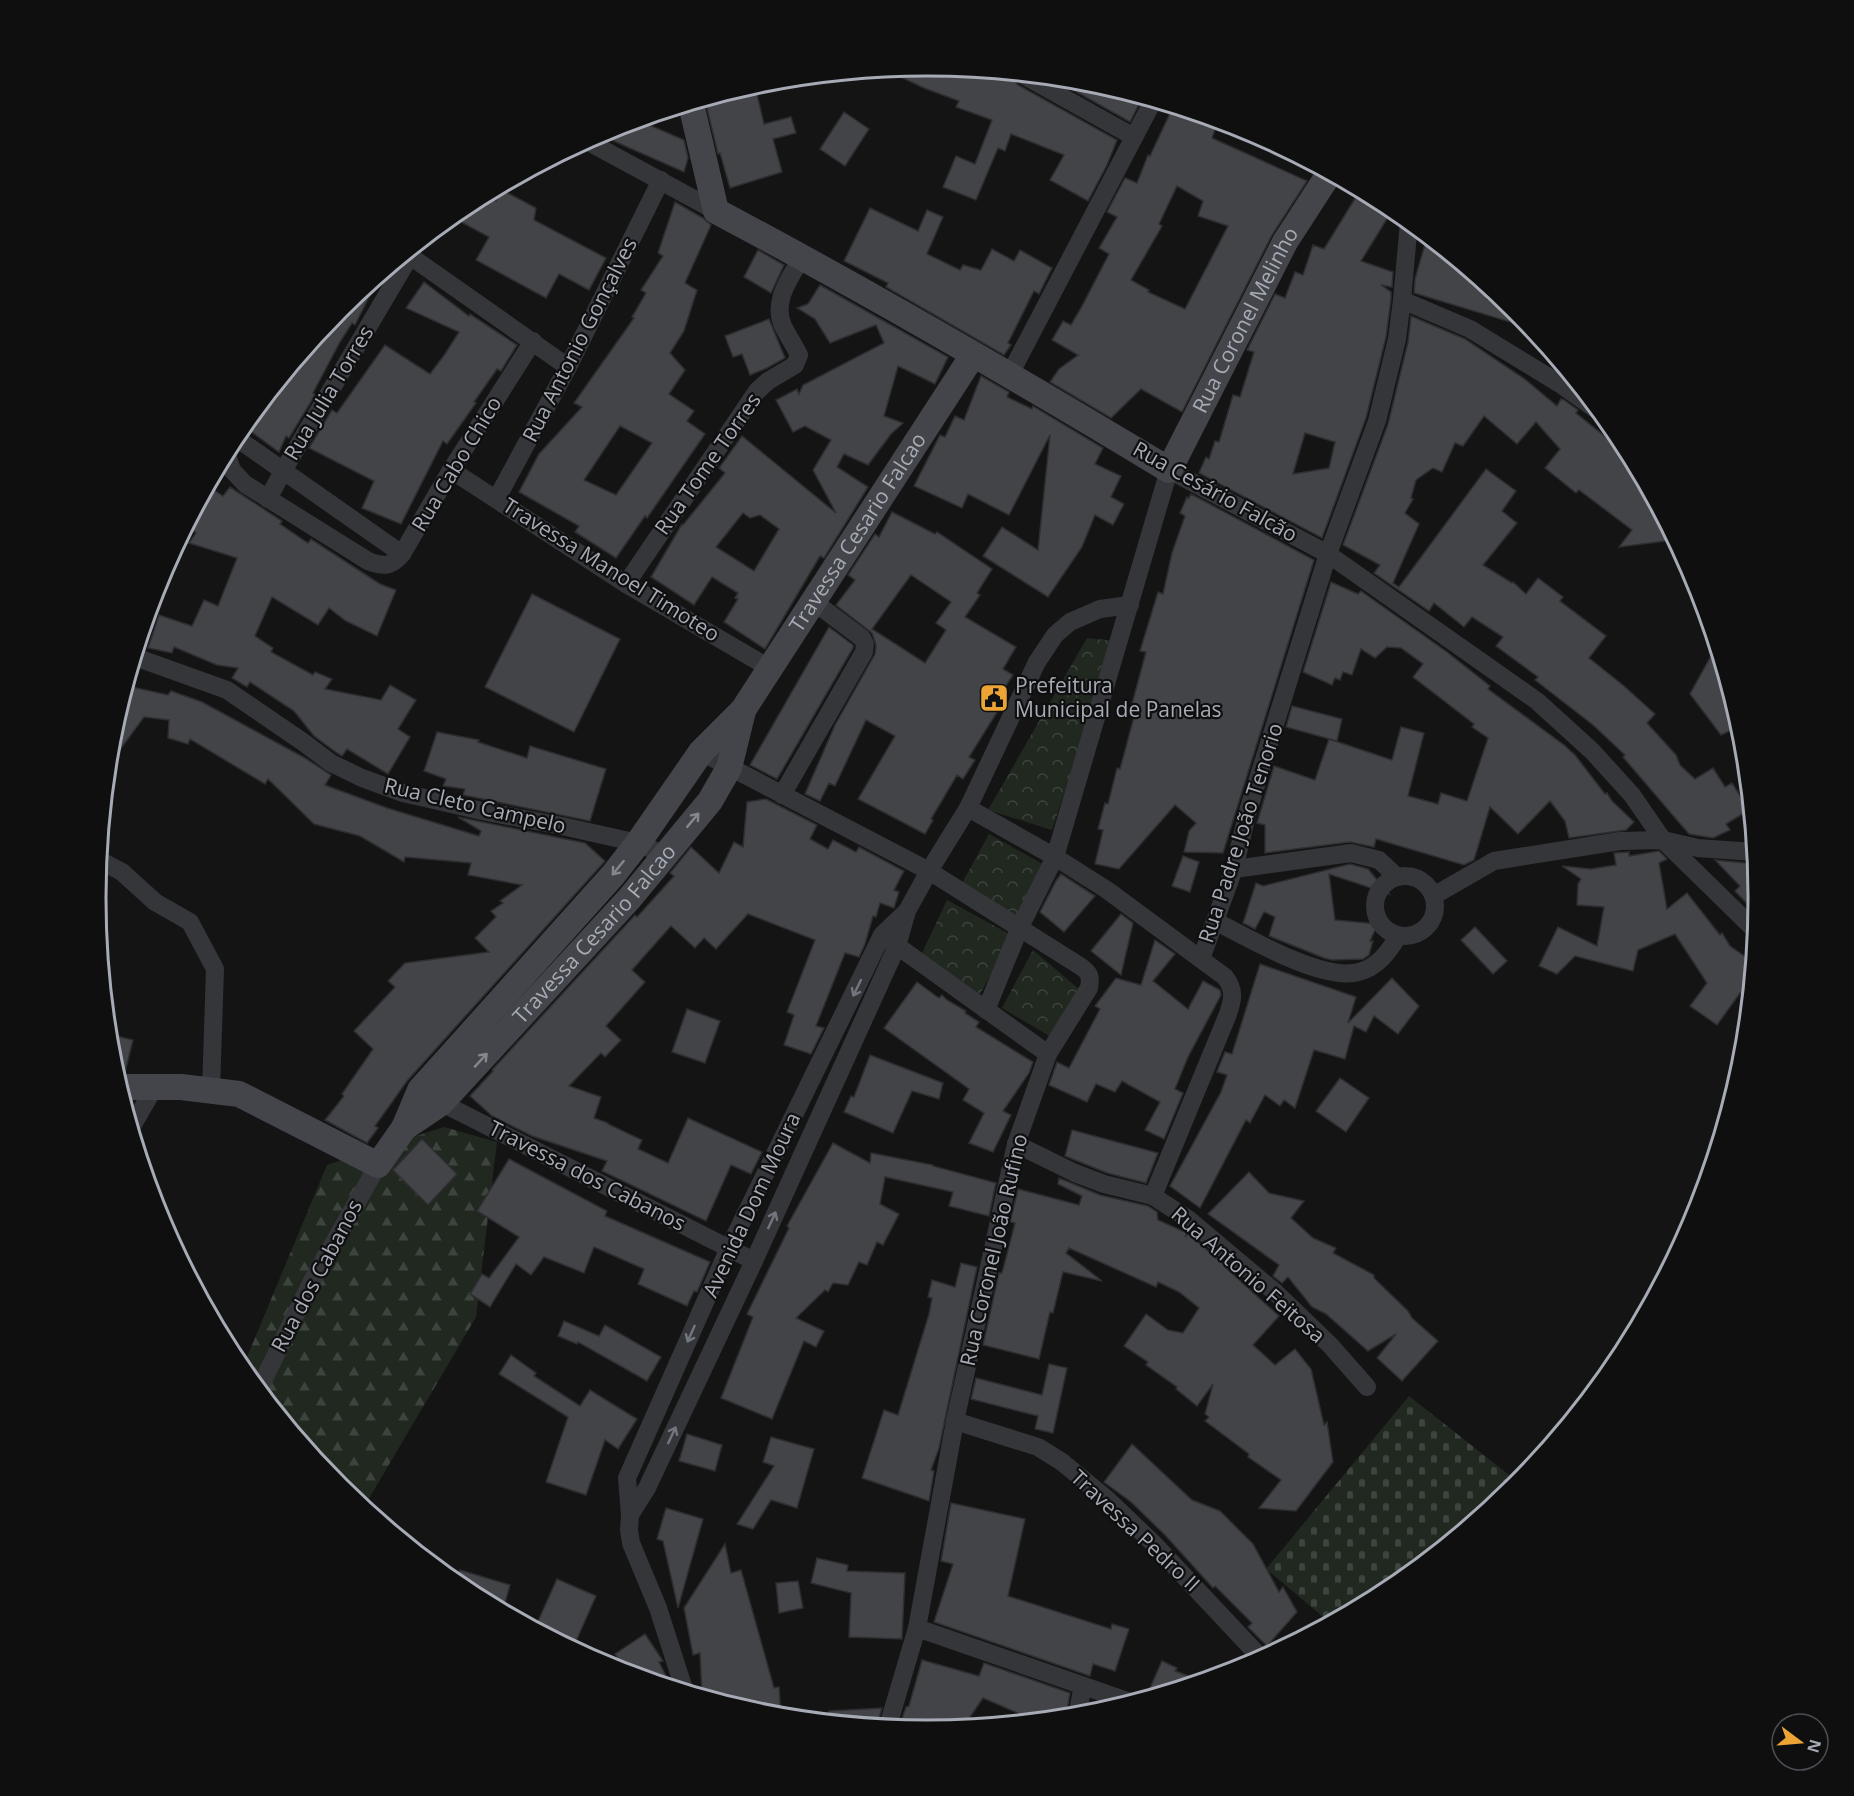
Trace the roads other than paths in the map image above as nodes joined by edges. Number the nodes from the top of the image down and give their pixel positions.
1 (1041, 85) edge
2 (1150, 107) edge
3 (693, 111) edge
4 (1134, 137) junction
5 (597, 146) edge
6 (661, 180) junction
7 (1325, 180) edge
8 (716, 211) junction
9 (1408, 233) edge
10 (802, 257) junction
11 (413, 258) edge
12 (403, 266) edge
13 (1402, 300) junction
14 (533, 341) junction
15 (973, 355) junction
16 (568, 367) junction
17 (1010, 374) junction
18 (1563, 379) edge
19 (244, 442) edge
20 (230, 464) edge
21 (451, 470) junction
22 (1169, 470) junction
23 (283, 471) junction
24 (497, 498) junction
25 (268, 500) junction
26 (402, 554) junction
27 (1329, 554) junction
28 (626, 585) junction
29 (814, 602) junction
30 (1130, 605) junction
31 (141, 659) edge
32 (771, 669) junction
33 (743, 710) junction
34 (701, 752) junction
35 (729, 768) junction
36 (782, 795) junction
37 (968, 808) junction
38 (1663, 840) junction
39 (638, 843) junction
40 (1747, 852) edge
41 (664, 855) junction
42 (1055, 856) junction
43 (106, 864) edge
44 (1234, 869) junction
45 (929, 871) junction
46 (1396, 876) junction
47 (1434, 895) junction
48 (1215, 921) junction
49 (1748, 923) edge
50 (1020, 927) junction
51 (1398, 936) junction
52 (890, 941) junction
53 (1201, 958) junction
54 (986, 1010) junction
55 (1048, 1054) junction
56 (128, 1087) edge
57 (154, 1088) junction
58 (211, 1090) junction
59 (431, 1097) junction
60 (136, 1121) edge
61 (785, 1134) junction
62 (1016, 1144) junction
63 (806, 1146) junction
64 (378, 1165) junction
65 (1153, 1196) junction
66 (729, 1248) junction
67 (754, 1260) junction
68 (678, 1364) junction
69 (700, 1376) junction
70 (263, 1381) edge
71 (1367, 1387) dead end
72 (955, 1421) junction
73 (630, 1515) junction
74 (917, 1628) junction
75 (1254, 1651) edge
76 (682, 1682) edge
77 (1083, 1686) junction
78 (1116, 1697) edge
79 (1079, 1705) edge
80 (890, 1719) edge

1 - 4 street
2 - 4 street
3 - 8 street
4 - 17 street
5 - 6 street
6 - 8 street
6 - 16 street, Rua Antonio Gonçalves
7 - 22 street, Rua Coronel Melinho
8 - 10 street, Rua Cesário Falcão
9 - 13 street, Rua Padre João Tenorio
10 - 15 street, Rua Cesário Falcão
10 - 28 street, Rua Tome Torres
11 - 14 street
12 - 23 street, Rua Julia Torres
13 - 18 street
13 - 27 street, Rua Padre João Tenorio
14 - 16 street
14 - 21 street, Rua Cabo Chico
15 - 17 street, Rua Cesário Falcão
15 - 29 street, Travessa Cesario Falcao
16 - 24 street, Rua Antonio Gonçalves
17 - 22 street, Rua Cesário Falcão
19 - 23 street
20 - 25 street
21 - 24 street, Travessa Manoel Timoteo
21 - 26 street, Rua Cabo Chico
22 - 27 street, Rua Cesário Falcão
22 - 30 street
23 - 25 street, Rua Julia Torres
23 - 26 street
24 - 28 street, Travessa Manoel Timoteo
25 - 26 street, Rua Cabo Chico
27 - 38 street, Rua Cesário Falcão
27 - 44 street, Rua Padre João Tenorio
28 - 32 street, Travessa Manoel Timoteo
29 - 32 street, Travessa Cesario Falcao
29 - 36 street
30 - 37 street
30 - 42 street
31 - 39 street, Rua Cleto Campelo
32 - 33 street, Travessa Cesario Falcao
33 - 34 street, Travessa Cesario Falcao
33 - 35 street, Travessa Cesario Falcao
34 - 35 street, Rua Coronel João Rufino
34 - 39 street, Travessa Cesario Falcao
35 - 36 street, Rua Coronel João Rufino
41 -> 35 street, Travessa Cesario Falcao
36 - 45 street, Rua Coronel João Rufino
37 - 42 street
37 - 45 street
38 - 40 street
38 - 47 street
38 - 49 street, Rua Cesário Falcão
39 - 41 street, Rua Cleto Campelo
39 -> 59 street, Travessa Cesario Falcao
59 -> 41 street, Travessa Cesario Falcao
42 - 50 street
42 - 53 street
43 - 58 street
44 - 46 street
44 - 48 street, Rua Padre João Tenorio
45 - 50 street, Rua Coronel João Rufino
45 - 52 street
46 - 47 street
46 - 51 street
47 - 51 street
48 - 51 street
48 - 53 street, Rua Padre João Tenorio
50 - 54 street
50 - 55 street, Rua Coronel João Rufino
52 - 54 street
52 -> 61 street, Avenida Dom Moura
52 - 63 street, Avenida Dom Moura
53 - 65 street, Rua Padre João Tenorio
54 - 55 street
55 - 62 street, Rua Coronel João Rufino
56 - 57 street
57 - 58 street
57 - 60 street
58 - 64 street
59 - 64 street, Travessa Cesario Falcao
59 - 66 street, Travessa dos Cabanos
61 - 63 street
61 - 66 street, Avenida Dom Moura
62 - 65 street, Rua Antonio Feitosa
62 - 72 street, Rua Coronel João Rufino
67 -> 63 street, Avenida Dom Moura
64 - 70 street, Rua dos Cabanos
65 - 71 street, Rua Antonio Feitosa
66 - 67 street, Travessa dos Cabanos
66 -> 68 street, Avenida Dom Moura
67 - 69 street, Avenida Dom Moura
68 - 69 street
68 - 73 street, Avenida Dom Moura
73 -> 69 street, Avenida Dom Moura
72 - 74 street, Rua Coronel João Rufino
72 - 75 street, Travessa Pedro II
73 - 76 street
74 - 77 street
74 - 80 street, Rua Coronel João Rufino
77 - 78 street
77 - 79 street

